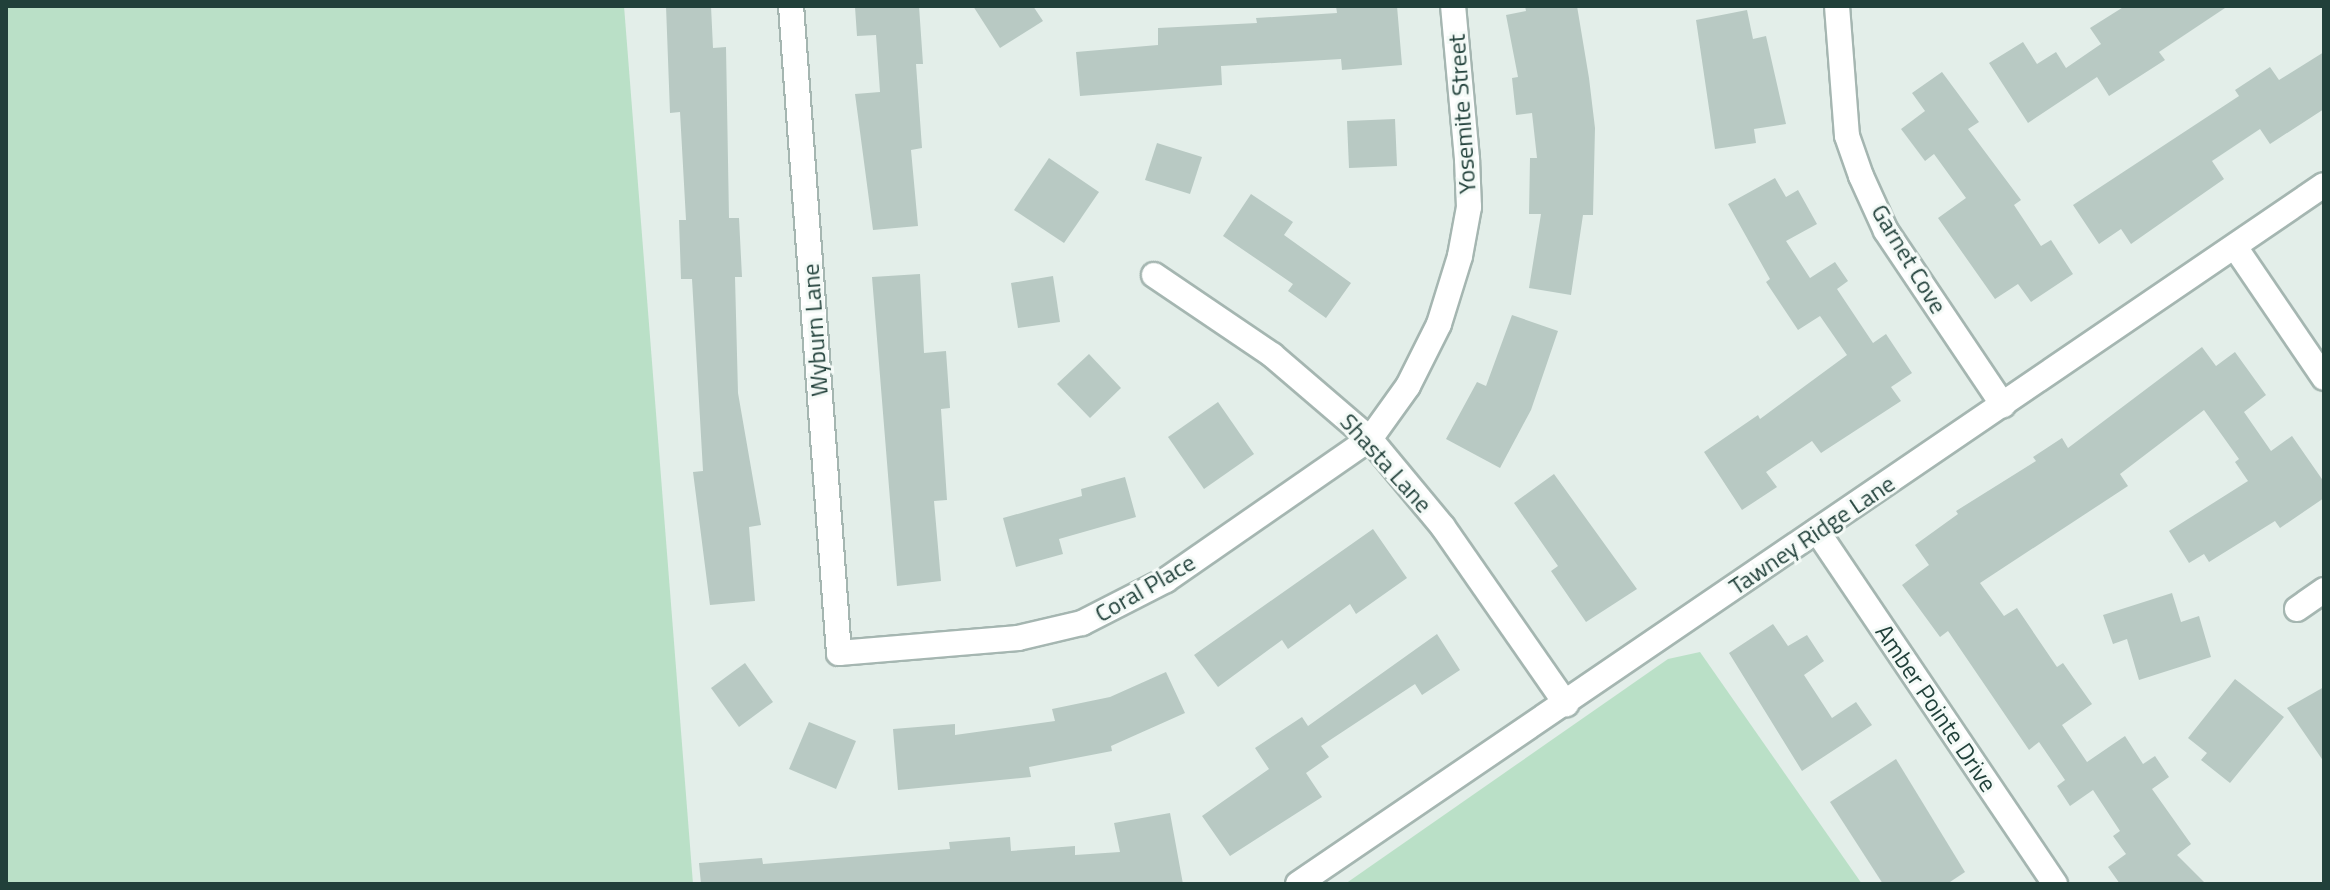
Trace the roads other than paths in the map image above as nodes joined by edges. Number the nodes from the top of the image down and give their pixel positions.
1 (791, 6) edge
2 (1453, 6) edge
3 (1837, 6) edge
4 (2324, 185) edge
5 (2235, 247) junction
6 (1154, 275) dead end
7 (2324, 378) edge
8 (2003, 405) junction
9 (1370, 439) junction
10 (1817, 531) junction
11 (2324, 590) edge
12 (2297, 609) dead end
13 (839, 653) joint
14 (1566, 704) junction
15 (1333, 874) edge
16 (1298, 884) edge
17 (2055, 884) edge

1 - 13 street, Wyburn Lane
2 - 9 street, Yosemite Street
3 - 8 street, Garnet Cove
4 - 5 street, Tawney Ridge Lane
5 - 7 street
5 - 8 street, Tawney Ridge Lane
6 - 9 street, Shasta Lane
8 - 10 street, Tawney Ridge Lane
9 - 13 street, Coral Place
9 - 14 street, Shasta Lane
10 - 14 street, Tawney Ridge Lane
10 - 17 street, Amber Pointe Drive
11 - 12 street
14 - 15 street, Tawney Ridge Lane
15 - 16 street, Tawney Ridge Lane

